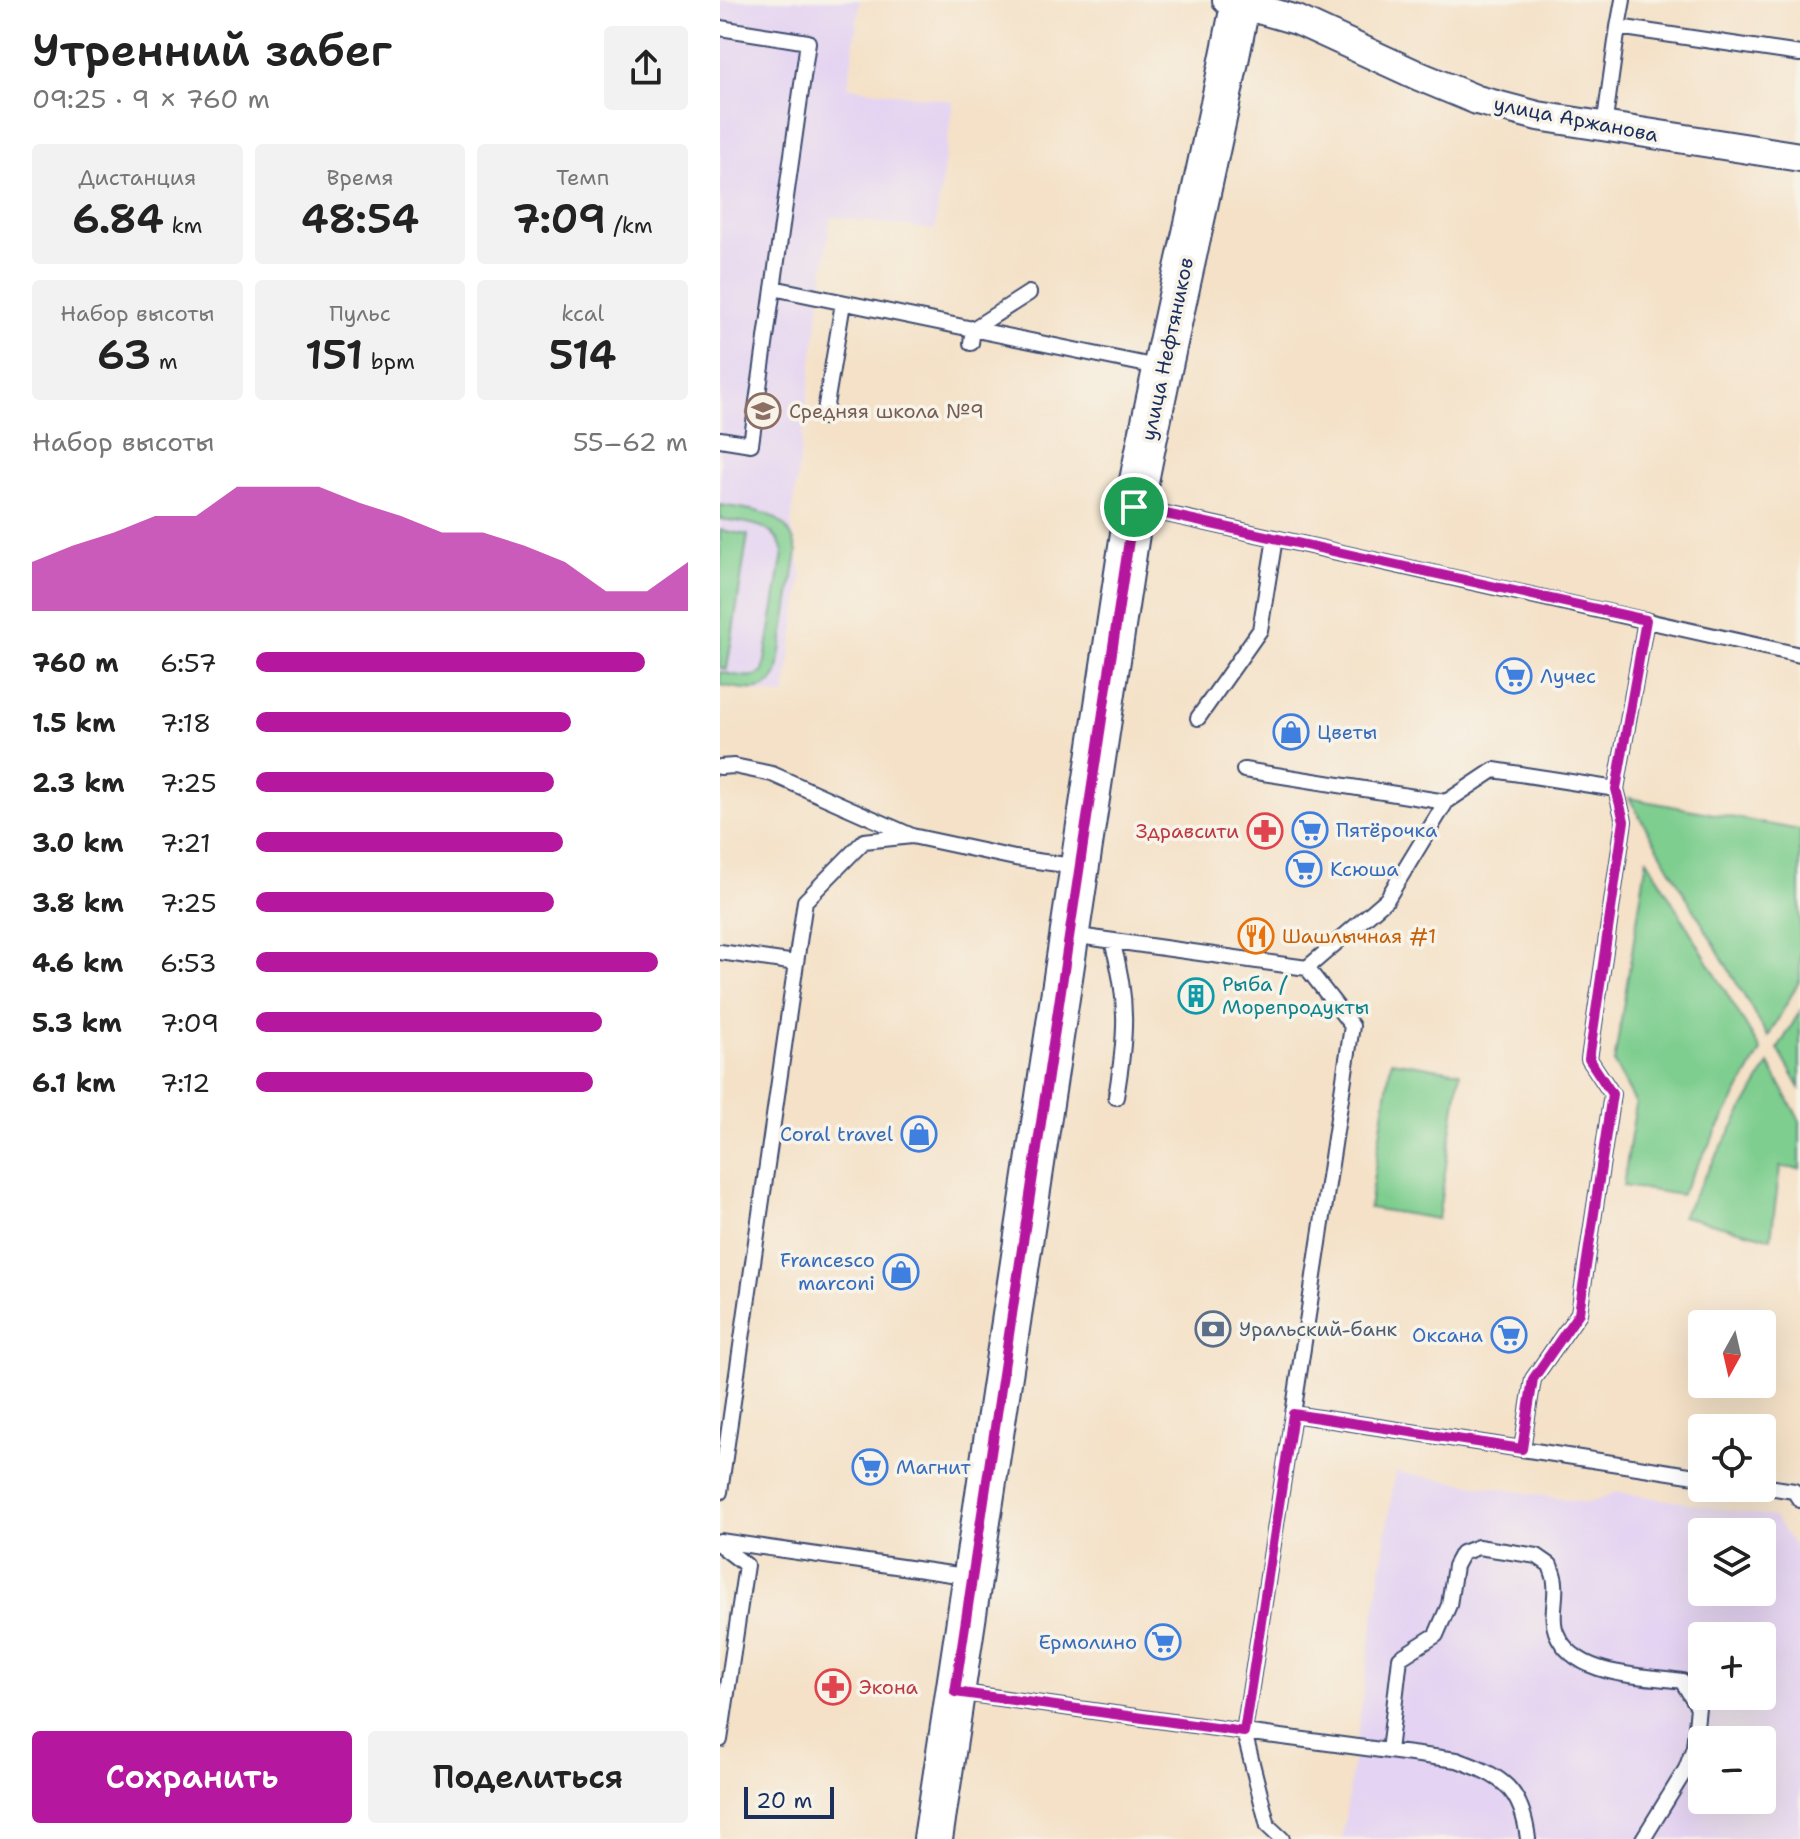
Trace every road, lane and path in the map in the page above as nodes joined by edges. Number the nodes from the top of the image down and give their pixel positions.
1 (1623, 0) edge
2 (1236, 1) edge
3 (1618, 27) junction
4 (720, 28) edge
5 (1800, 54) edge
6 (1604, 127) junction
7 (1800, 157) edge
8 (773, 288) junction
9 (1029, 293) dead end
10 (843, 303) junction
11 (972, 336) junction
12 (1162, 368) junction
13 (824, 417) dead end
14 (720, 439) edge
15 (1134, 507) junction
16 (1275, 538) junction
17 (1646, 620) junction
18 (1800, 655) edge
19 (1198, 718) dead end
20 (720, 767) edge
21 (1244, 770) dead end
22 (1616, 789) junction
23 (1446, 802) junction
24 (912, 836) junction
25 (1080, 867) junction
26 (1070, 935) junction
27 (1112, 941) junction
28 (720, 952) edge
29 (796, 963) junction
30 (1307, 968) junction
31 (1116, 1097) dead end
32 (1293, 1414) junction
33 (1522, 1449) junction
34 (1688, 1475) edge
35 (1776, 1488) edge
36 (720, 1492) edge
37 (1800, 1500) edge
38 (720, 1543) edge
39 (973, 1577) junction
40 (955, 1692) junction
41 (1244, 1732) junction
42 (720, 1740) edge
43 (1389, 1751) junction
44 (933, 1839) edge
45 (1282, 1839) edge
46 (1528, 1839) edge
47 (1643, 1839) edge

1 - 3 lane
2 - 6 street, улица Аржанова
2 - 12 main road, улица Нефтяников
3 - 5 lane
3 - 6 lane
4 - 8 lane
6 - 7 street, улица Аржанова
8 - 10 lane
8 - 14 lane
9 - 11 lane
10 - 11 lane
10 - 13 lane
11 - 12 lane
12 - 15 main road, улица Нефтяников
15 - 16 lane
15 - 25 main road, улица Нефтяников
16 - 17 lane
16 - 19 lane
17 - 18 lane
17 - 22 lane
20 - 24 lane
21 - 23 lane
22 - 23 lane
22 - 33 lane
23 - 30 lane
24 - 25 lane
24 - 29 lane
25 - 26 main road, улица Нефтяников
26 - 27 lane
26 - 39 main road, улица Нефтяников
27 - 30 lane
27 - 31 lane
28 - 29 lane
29 - 36 lane
30 - 32 lane
32 - 33 lane
32 - 41 lane
33 - 34 lane
35 - 37 lane
38 - 39 lane
38 - 42 lane
39 - 40 main road, улица Нефтяников
40 - 41 lane
40 - 44 main road, улица Нефтяников
41 - 43 lane
41 - 45 lane
43 - 46 lane
43 - 47 lane

